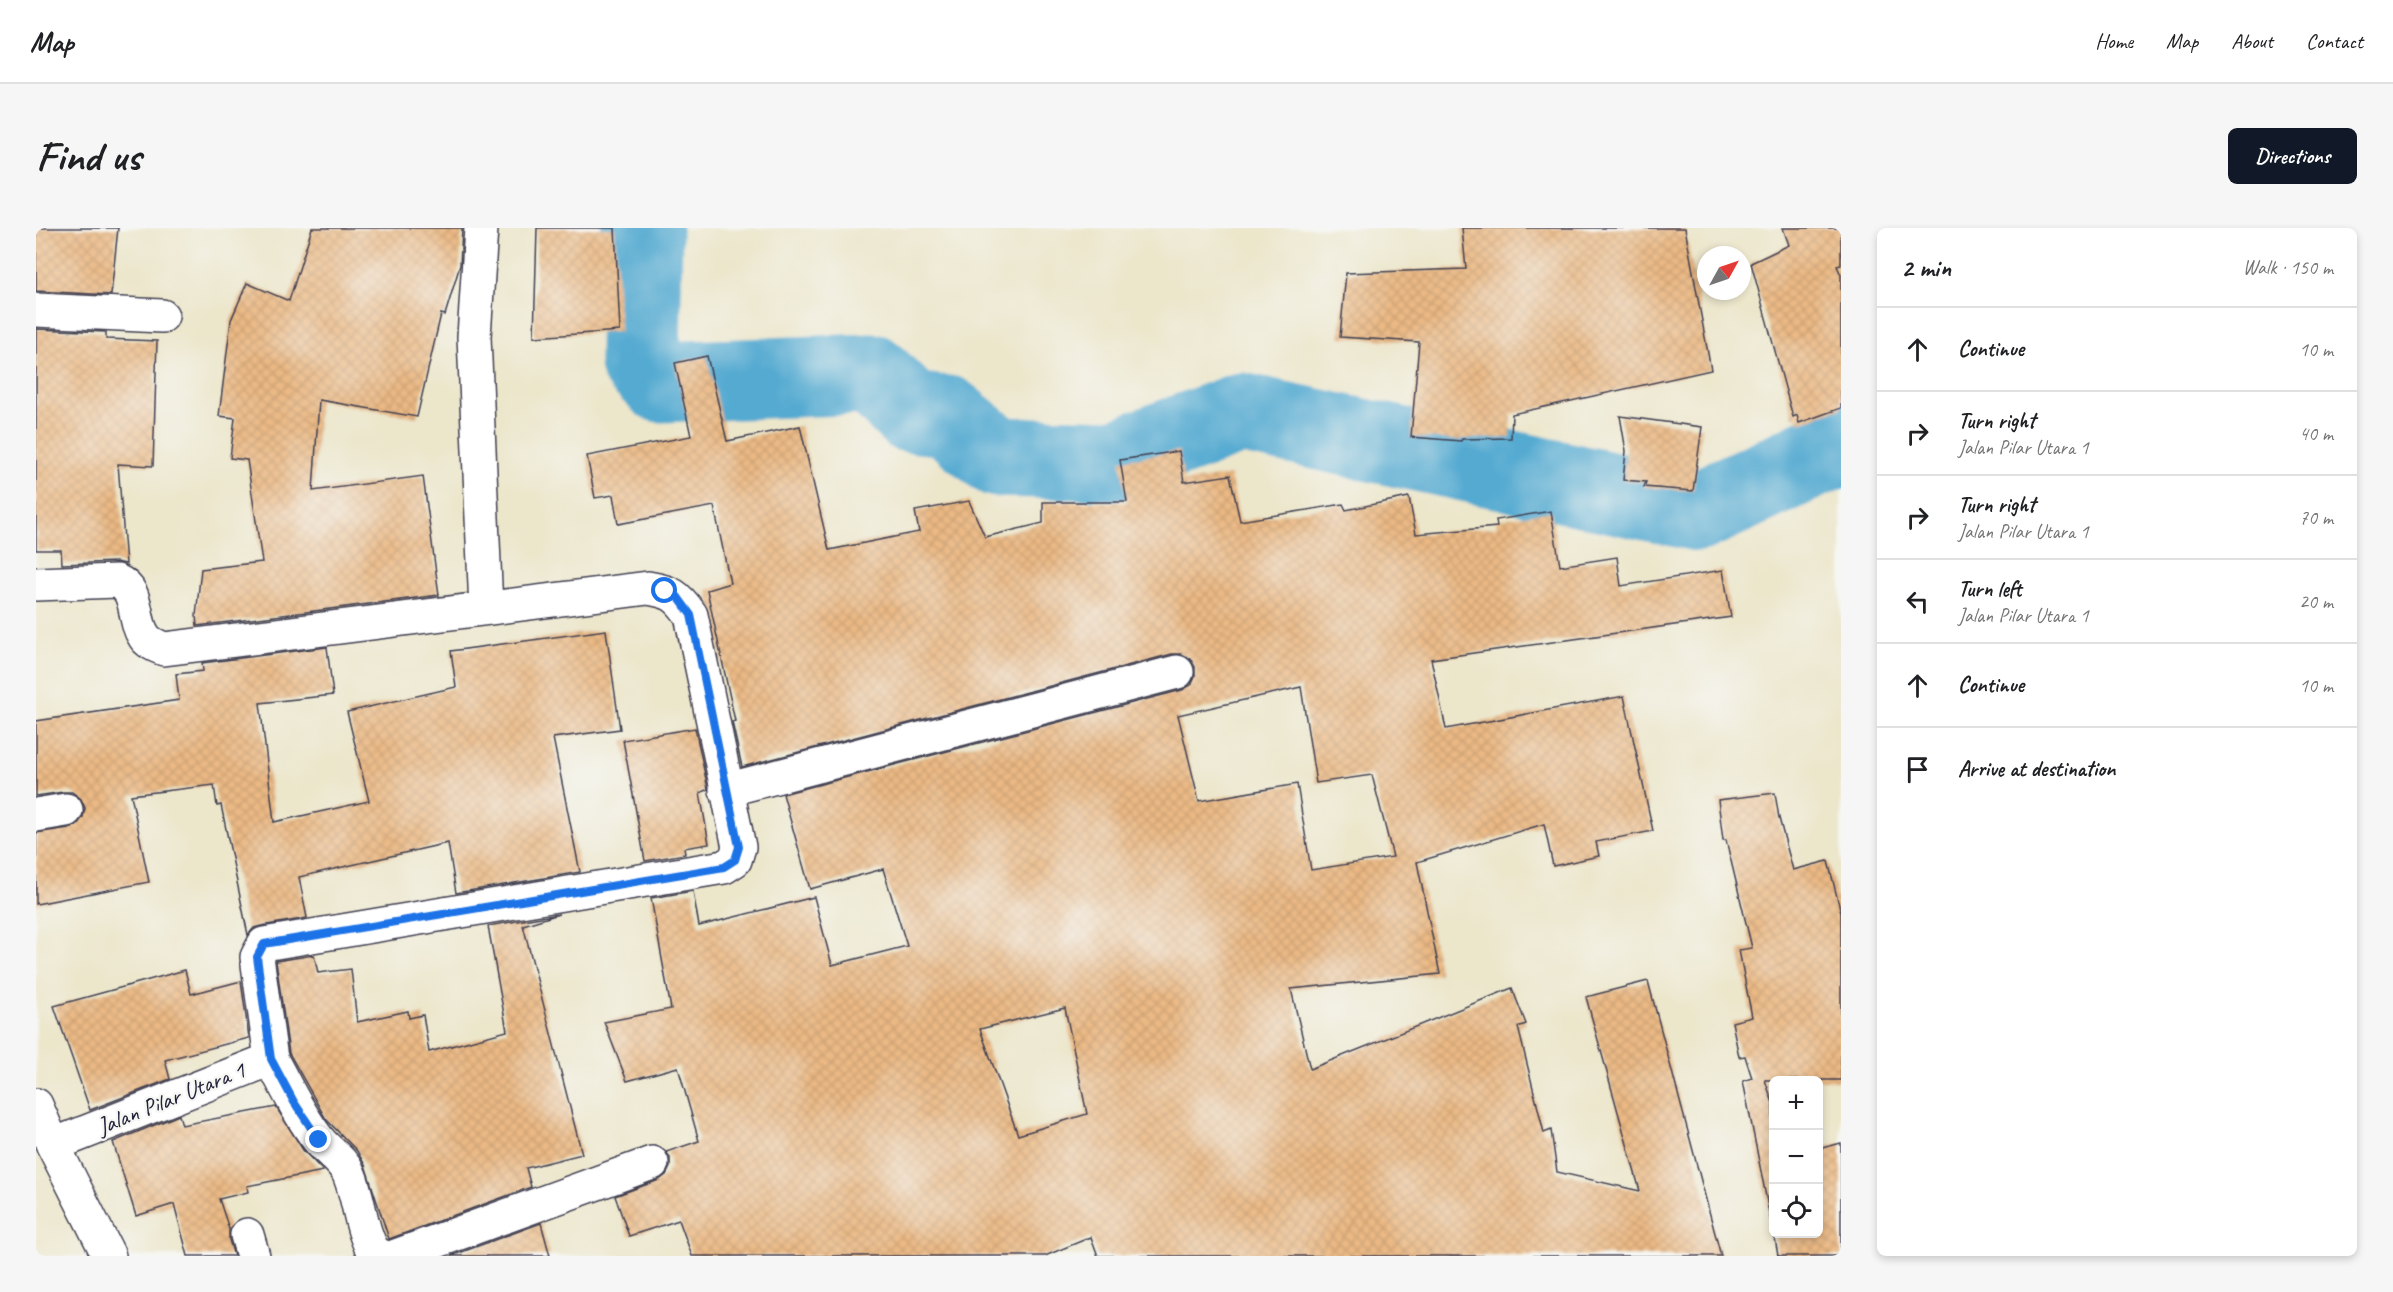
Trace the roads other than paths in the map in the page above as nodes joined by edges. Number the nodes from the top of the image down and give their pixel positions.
1 (481, 228) edge
2 (36, 310) edge
3 (162, 316) dead end
4 (36, 584) edge
5 (486, 608) junction
6 (1177, 672) dead end
7 (726, 790) junction
8 (271, 1059) junction
9 (36, 1105) edge
10 (53, 1145) junction
11 (652, 1163) dead end
12 (109, 1256) edge
13 (382, 1256) edge
14 (396, 1256) edge

1 - 5 street
2 - 3 street
4 - 5 street
5 - 7 street, Jalan Pilar Utara 1
6 - 7 street
7 - 8 street, Jalan Pilar Utara 1
8 - 10 street, Jalan Pilar Utara 1
8 - 13 street
9 - 10 street
10 - 12 street
11 - 14 street

